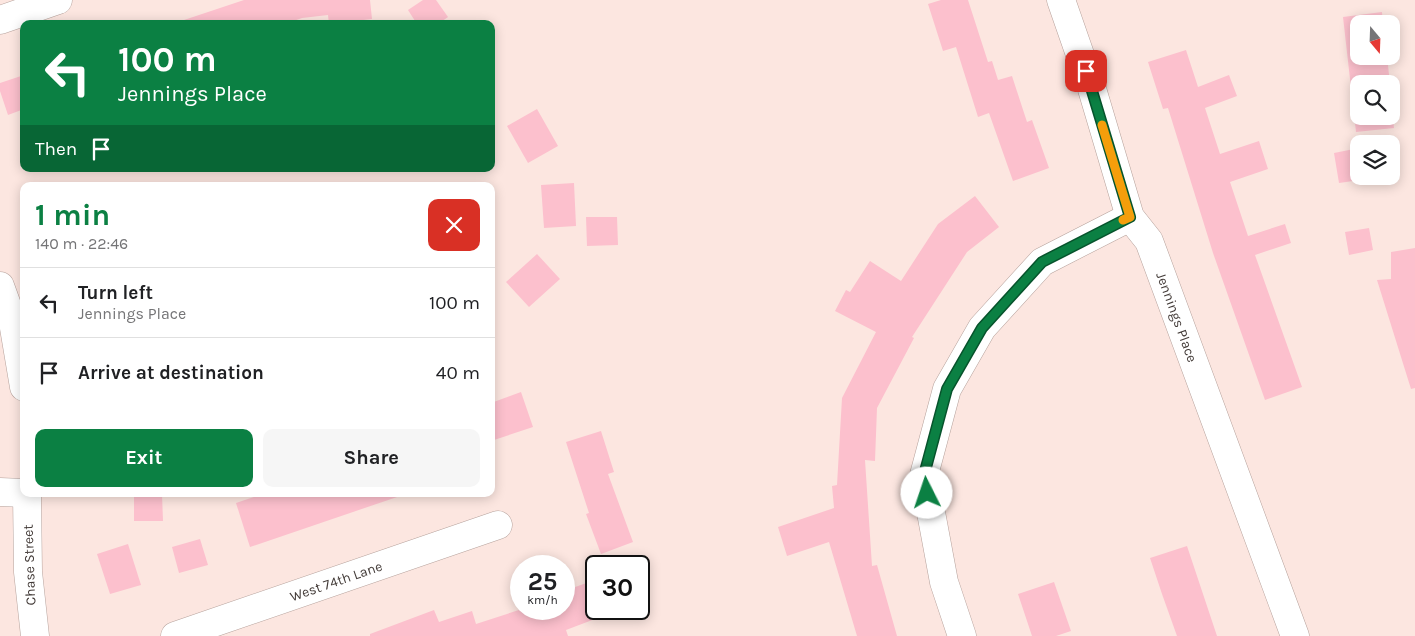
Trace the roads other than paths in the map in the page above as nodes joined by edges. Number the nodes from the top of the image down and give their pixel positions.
1 (58, 0) edge
2 (1062, 0) edge
3 (0, 20) edge
4 (1130, 217) junction
5 (0, 286) edge
6 (20, 347) edge
7 (0, 492) edge
8 (20, 493) edge
9 (25, 497) edge
10 (498, 525) dead end
11 (35, 636) edge
12 (175, 636) edge
13 (962, 636) edge
14 (1295, 636) edge

1 - 3 street
2 - 4 street, Jennings Place
4 - 13 street
4 - 14 street, Jennings Place
5 - 6 street
7 - 8 street
9 - 11 street, Chase Street
10 - 12 street, West 74th Lane

